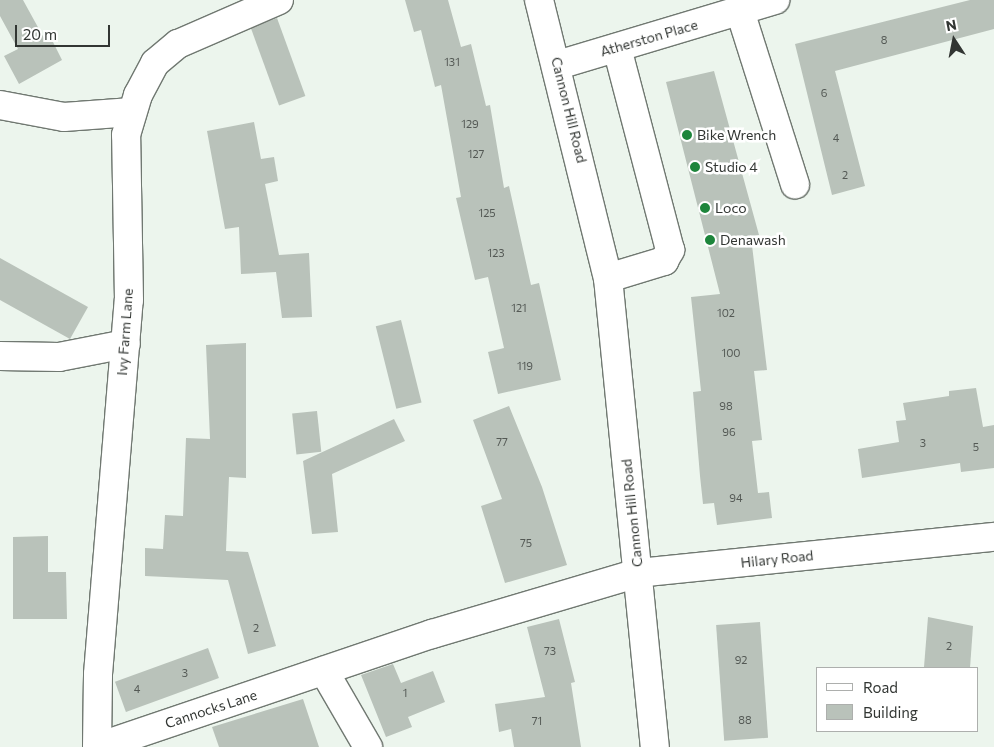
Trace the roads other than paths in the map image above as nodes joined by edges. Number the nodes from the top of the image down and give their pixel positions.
1 (279, 0) edge
2 (539, 0) edge
3 (775, 0) edge
4 (740, 11) junction
5 (617, 48) junction
6 (558, 64) junction
7 (0, 105) edge
8 (132, 112) junction
9 (795, 184) dead end
10 (608, 278) junction
11 (126, 344) junction
12 (0, 356) edge
13 (994, 537) edge
14 (917, 544) junction
15 (994, 552) edge
16 (638, 573) junction
17 (432, 634) joint
18 (324, 671) junction
19 (98, 747) edge
20 (368, 747) edge
21 (655, 747) edge

1 - 8 street, Ivy Farm Lane
2 - 6 street, Cannon Hill Road
3 - 4 street, Atherston Place
4 - 5 street, Atherston Place
4 - 9 street
5 - 6 street, Atherston Place
5 - 10 street
6 - 10 street, Cannon Hill Road
7 - 8 street
8 - 11 street, Ivy Farm Lane
10 - 16 street, Cannon Hill Road
11 - 12 street
11 - 19 street, Ivy Farm Lane
13 - 14 street, Hilary Road
14 - 15 street, Hilary Road
14 - 16 street, Hilary Road
16 - 17 street, Hilary Road
16 - 21 street, Cannon Hill Road
17 - 18 street, Cannocks Lane
18 - 19 street, Cannocks Lane
18 - 20 street

